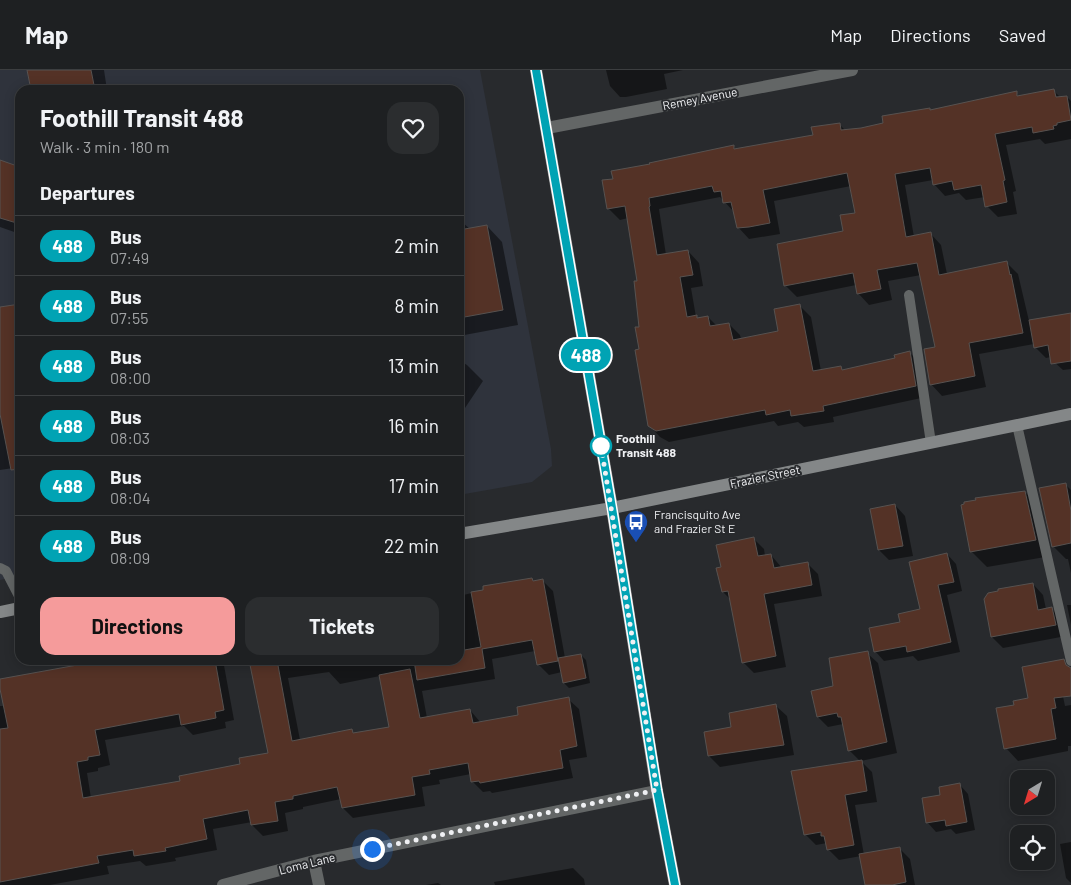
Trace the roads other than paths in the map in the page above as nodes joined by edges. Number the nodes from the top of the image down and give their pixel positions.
1 (536, 70) edge
2 (852, 70) edge
3 (547, 128) junction
4 (908, 295) dead end
5 (1071, 414) edge
6 (1017, 425) junction
7 (931, 442) junction
8 (612, 508) junction
9 (464, 533) edge
10 (0, 568) edge
11 (15, 588) edge
12 (15, 609) edge
13 (0, 612) edge
14 (1071, 661) edge
15 (657, 790) junction
16 (314, 861) junction
17 (223, 885) edge
18 (319, 885) edge
19 (675, 885) edge

1 - 3 street
2 - 3 street, Remey Avenue
3 - 8 street
4 - 7 lane
5 - 6 street, Frazier Street
6 - 7 street, Frazier Street
6 - 14 lane
7 - 8 street, Frazier Street
8 - 9 street, Frazier Street
8 - 15 street
10 - 11 lane
12 - 13 street
15 - 16 street, Loma Lane
15 - 19 street
16 - 17 street, Loma Lane
16 - 18 street

